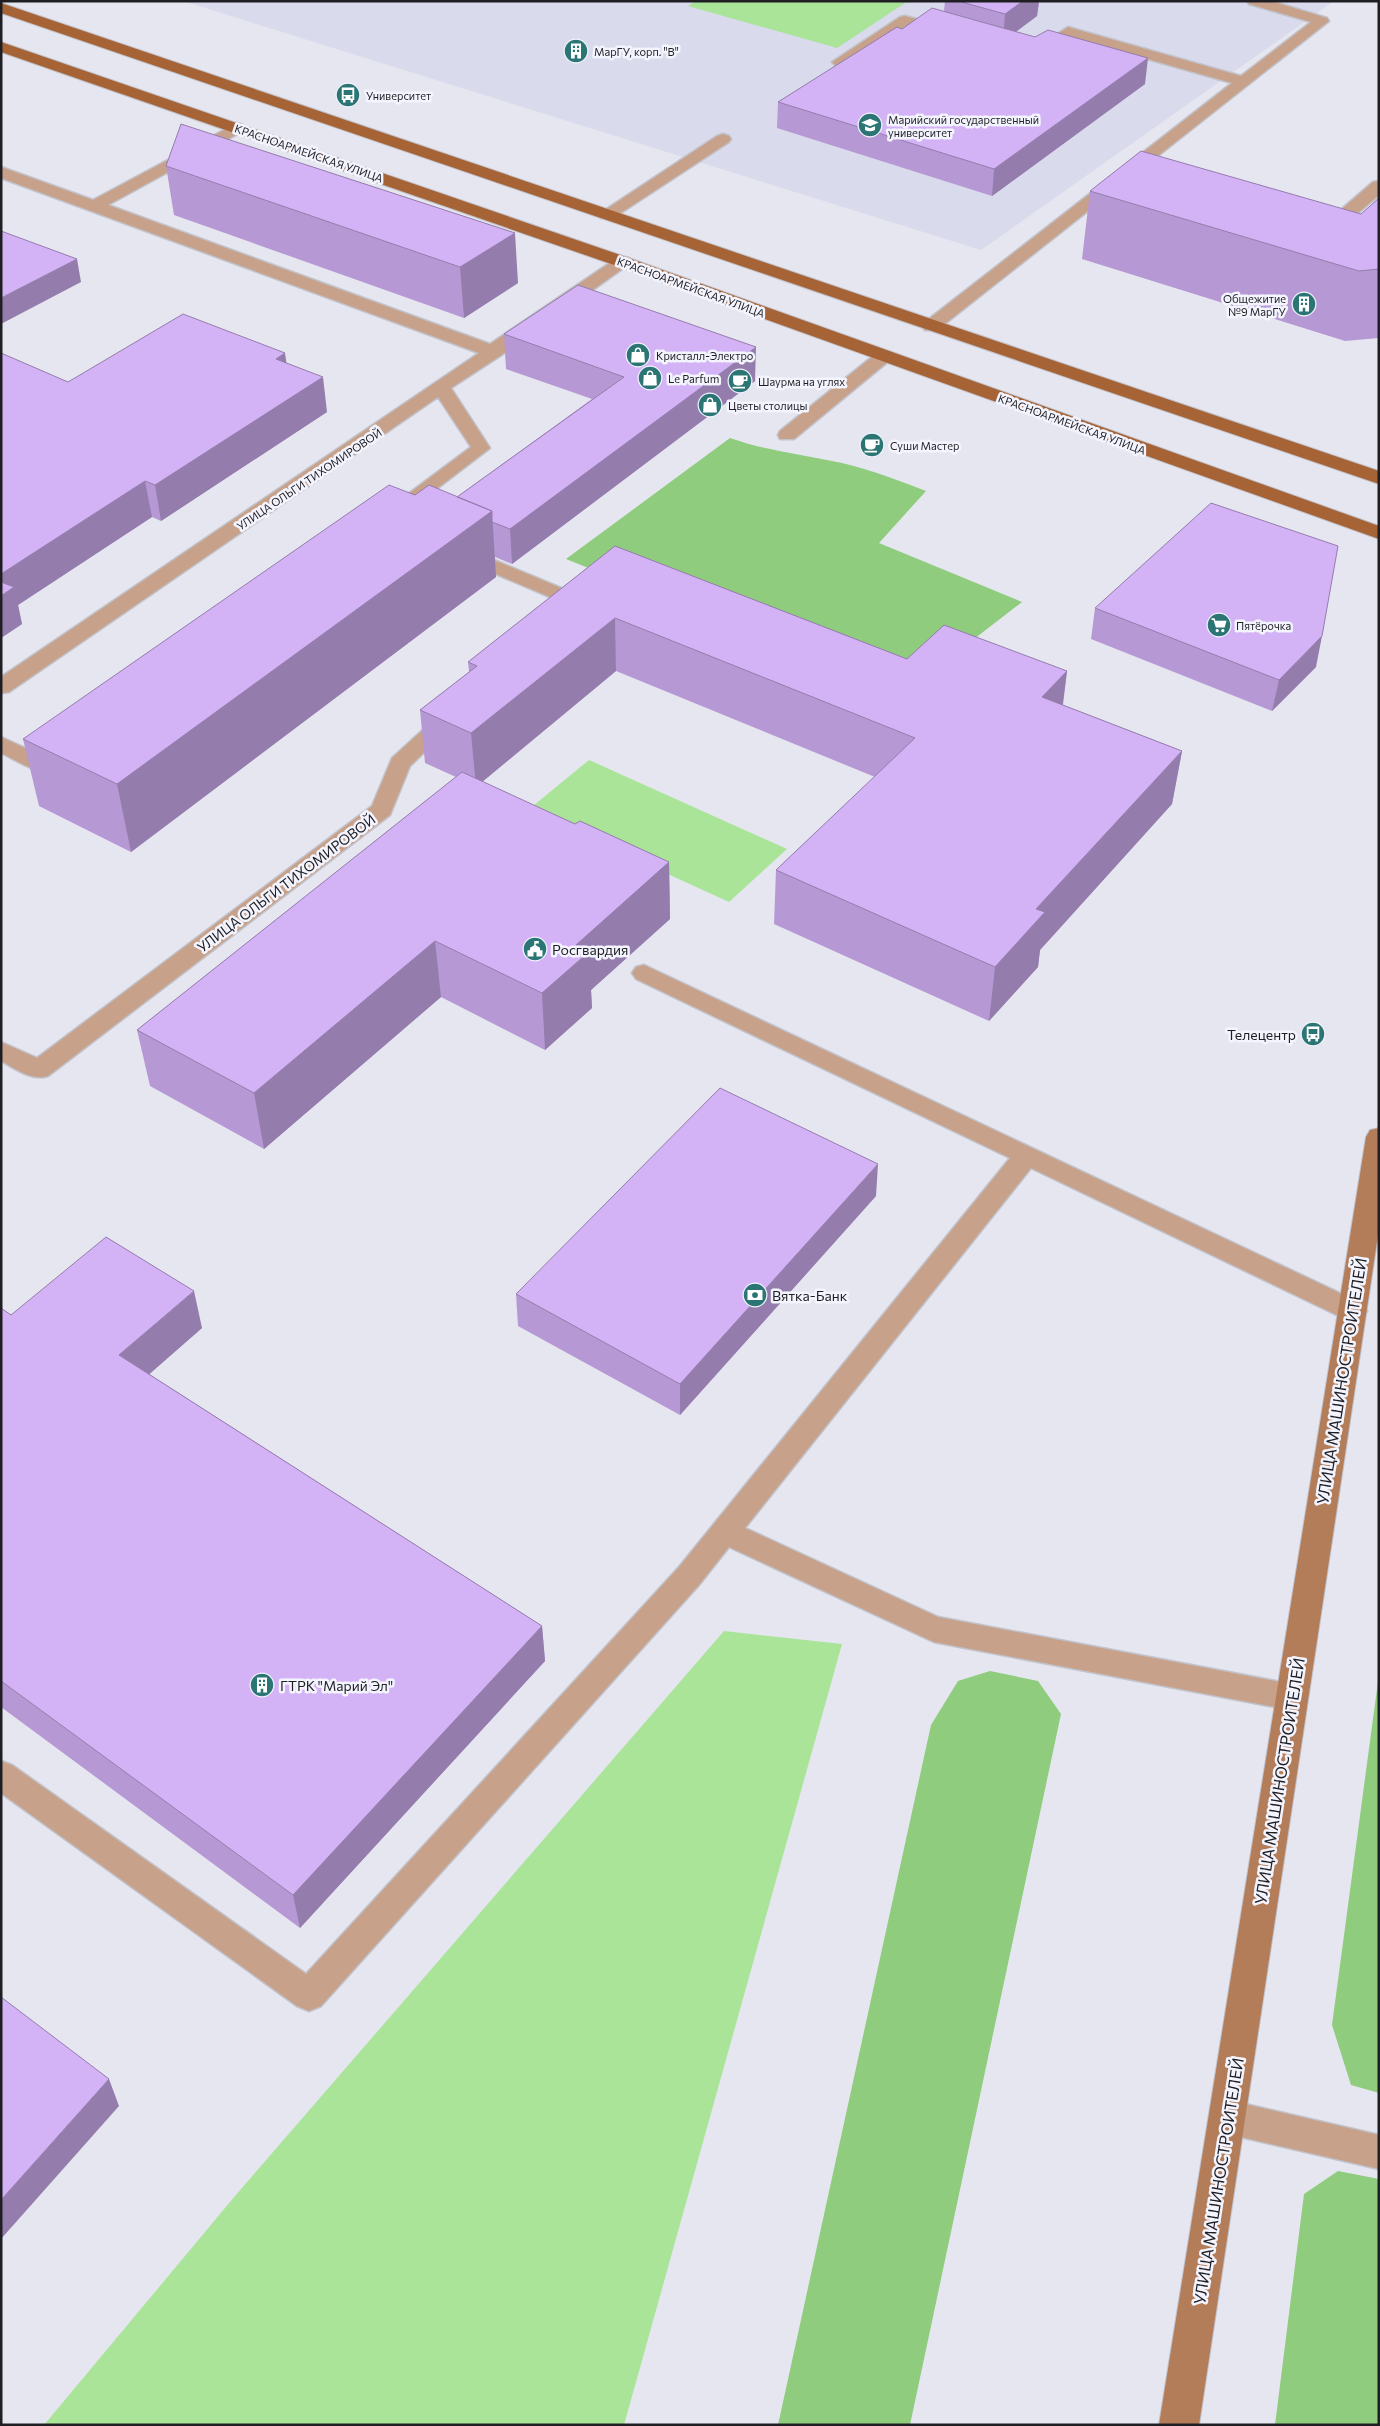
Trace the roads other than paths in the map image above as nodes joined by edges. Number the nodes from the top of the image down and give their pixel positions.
1 (1254, 1) edge
2 (1, 8) edge
3 (960, 35) edge
4 (1, 47) edge
5 (1024, 53) edge
6 (840, 62) edge
7 (1244, 82) junction
8 (237, 128) junction
9 (723, 139) dead end
10 (1, 172) edge
11 (1120, 178) junction
12 (1140, 184) edge
13 (1379, 186) edge
14 (94, 206) junction
15 (607, 214) junction
16 (1302, 233) edge
17 (623, 262) junction
18 (931, 326) junction
19 (494, 352) junction
20 (884, 356) junction
21 (442, 388) junction
22 (787, 434) dead end
23 (1379, 478) edge
24 (402, 526) edge
25 (1379, 533) edge
26 (446, 545) edge
27 (556, 622) edge
28 (1, 687) edge
29 (467, 702) edge
30 (1, 744) edge
31 (73, 749) edge
32 (644, 973) dead end
33 (1, 1050) edge
34 (1379, 1137) edge
35 (1027, 1155) junction
36 (1353, 1310) junction
37 (725, 1532) junction
38 (1291, 1697) junction
39 (1, 1775) edge
40 (1228, 2117) junction
41 (1379, 2152) edge
42 (1179, 2425) edge

1 - 7 lane
2 - 15 main road
3 - 6 lane
4 - 8 main road, КРАСНОАРМЕЙСКАЯ УЛИЦА
5 - 7 lane
7 - 11 lane
8 - 14 lane
8 - 17 main road, КРАСНОАРМЕЙСКАЯ УЛИЦА
9 - 15 lane
10 - 14 lane
11 - 12 lane
11 - 18 lane
13 - 16 lane
14 - 19 lane
15 - 18 main road
17 - 19 lane, УЛИЦА ОЛЬГИ ТИХОМИРОВОЙ
17 - 20 main road, КРАСНОАРМЕЙСКАЯ УЛИЦА
18 - 23 main road
19 - 21 lane, УЛИЦА ОЛЬГИ ТИХОМИРОВОЙ
20 - 22 lane
20 - 25 main road, КРАСНОАРМЕЙСКАЯ УЛИЦА
21 - 24 lane
21 - 28 lane, УЛИЦА ОЛЬГИ ТИХОМИРОВОЙ
26 - 27 lane
29 - 33 lane, УЛИЦА ОЛЬГИ ТИХОМИРОВОЙ
30 - 31 lane
32 - 35 lane
34 - 36 main road, УЛИЦА МАШИНОСТРОИТЕЛЕЙ
35 - 36 lane
35 - 37 lane
36 - 38 main road, УЛИЦА МАШИНОСТРОИТЕЛЕЙ
37 - 38 lane
37 - 39 lane
38 - 40 main road, УЛИЦА МАШИНОСТРОИТЕЛЕЙ
40 - 41 lane
40 - 42 main road, УЛИЦА МАШИНОСТРОИТЕЛЕЙ

